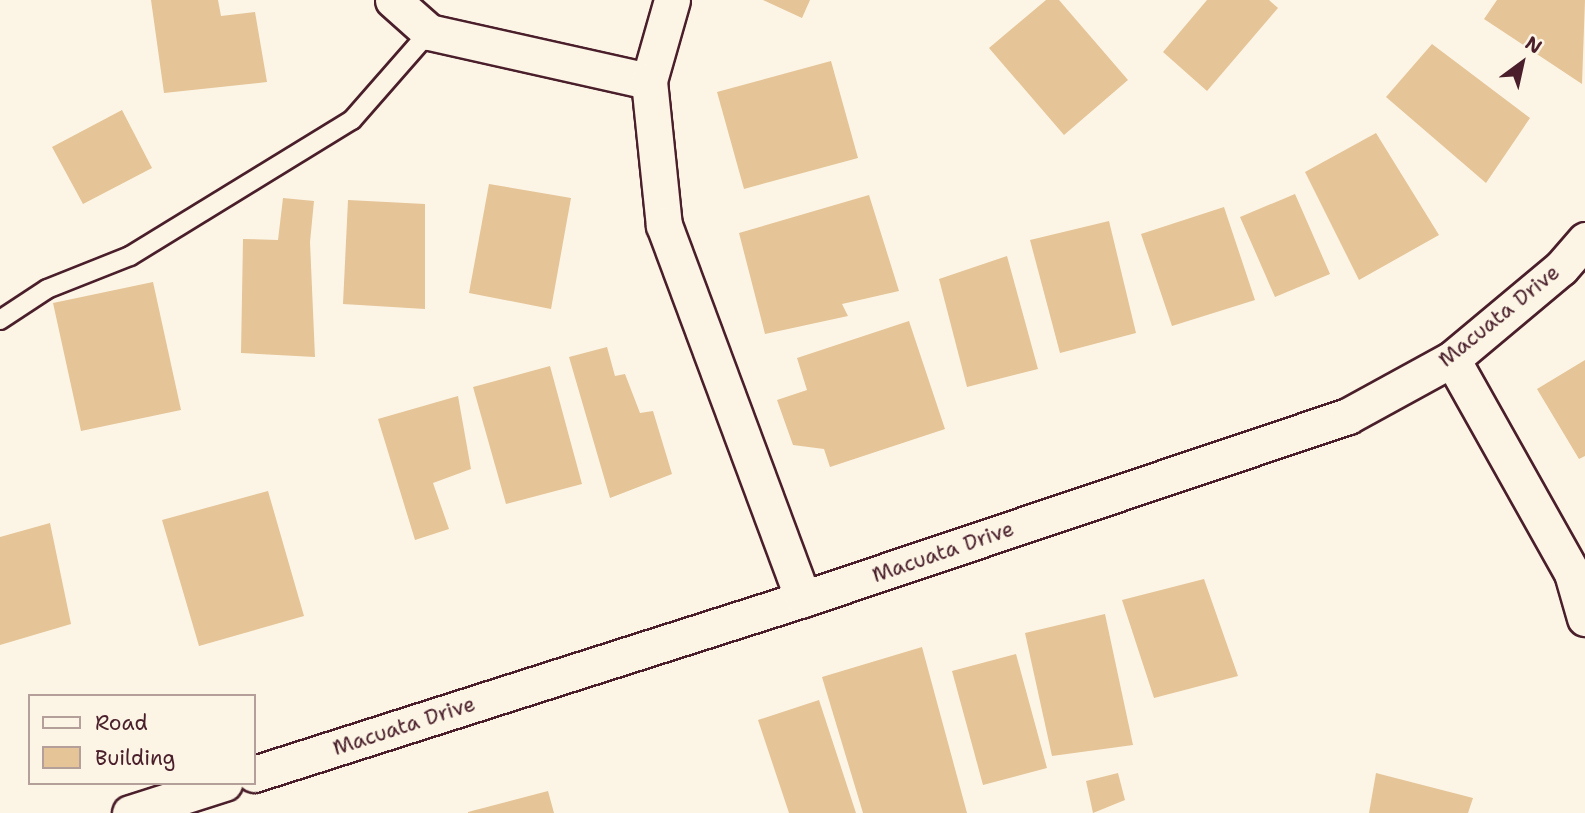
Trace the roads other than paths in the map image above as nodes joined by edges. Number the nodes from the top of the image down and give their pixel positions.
1 (393, 0) edge
2 (672, 0) edge
3 (429, 32) junction
4 (649, 80) junction
5 (1585, 240) edge
6 (0, 320) edge
7 (1452, 359) junction
8 (803, 599) junction
9 (1585, 618) edge
10 (256, 773) edge
11 (218, 785) edge
12 (131, 813) edge

1 - 3 street
2 - 4 street
3 - 4 street
3 - 6 lane
4 - 8 street
5 - 7 street, Macuata Drive
7 - 8 street, Macuata Drive
7 - 9 street
8 - 10 street, Macuata Drive
11 - 12 street

